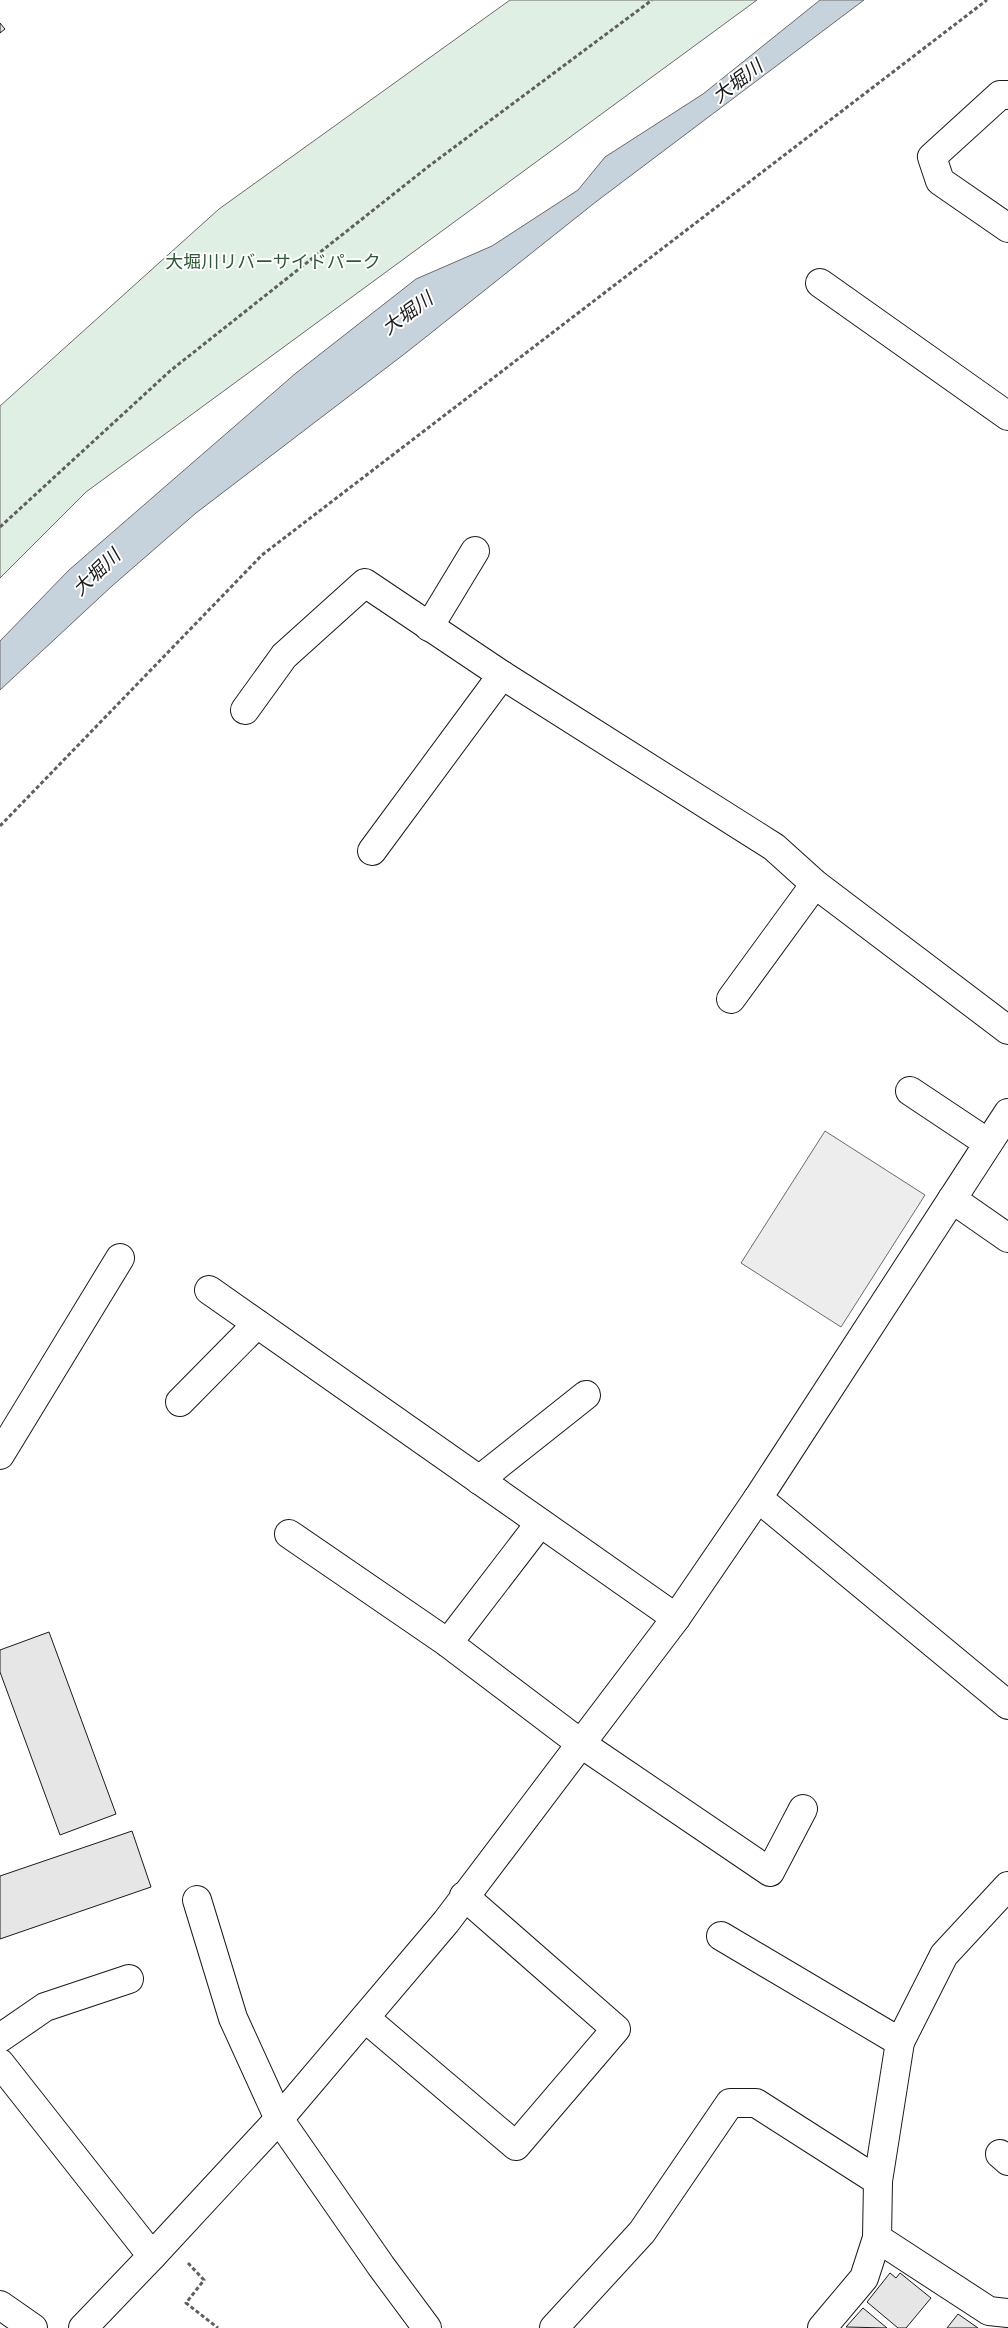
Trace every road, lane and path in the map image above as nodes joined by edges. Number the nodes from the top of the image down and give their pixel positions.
1 (652, 0) edge
2 (987, 0) edge
3 (1008, 95) edge
4 (1008, 228) edge
5 (820, 283) dead end
6 (1008, 416) edge
7 (0, 527) edge
8 (476, 551) dead end
9 (430, 627) junction
10 (502, 675) junction
11 (245, 710) dead end
12 (0, 826) edge
13 (372, 851) dead end
14 (815, 884) junction
15 (731, 999) dead end
16 (1008, 1030) edge
17 (910, 1091) dead end
18 (1008, 1113) edge
19 (988, 1143) junction
20 (952, 1199) junction
21 (1008, 1238) edge
22 (120, 1258) dead end
23 (209, 1290) dead end
24 (257, 1324) junction
25 (586, 1395) dead end
26 (180, 1402) dead end
27 (0, 1454) edge
28 (479, 1480) junction
29 (758, 1498) junction
30 (540, 1523) junction
31 (288, 1534) dead end
32 (676, 1618) junction
33 (448, 1643) junction
34 (1008, 1705) edge
35 (580, 1743) junction
36 (804, 1809) dead end
37 (1008, 1886) edge
38 (464, 1896) junction
39 (198, 1900) dead end
40 (721, 1936) dead end
41 (129, 1979) dead end
42 (365, 2018) junction
43 (0, 2038) edge
44 (900, 2042) junction
45 (0, 2063) edge
46 (279, 2119) junction
47 (878, 2181) junction
48 (877, 2238) junction
49 (159, 2248) junction
50 (0, 2305) edge
51 (1008, 2313) edge
52 (33, 2328) edge
53 (83, 2328) edge
54 (218, 2328) edge
55 (427, 2328) edge
56 (554, 2328) edge
57 (822, 2328) edge

1 - 7 path
2 - 12 path
3 - 4 street
5 - 6 street
8 - 9 street
9 - 10 street
9 - 11 street
10 - 13 street
10 - 14 street
14 - 15 street
14 - 16 street
17 - 19 street
18 - 19 street
19 - 20 street
20 - 21 street
20 - 29 street
22 - 27 street
23 - 24 street
24 - 26 street
24 - 28 street
25 - 28 street
28 - 30 street
29 - 32 street
29 - 34 street
30 - 32 street
30 - 33 street
31 - 33 street
32 - 35 street
33 - 35 street
35 - 36 street
35 - 38 street
37 - 44 street
38 - 42 street
38 - 42 street
39 - 46 street
40 - 44 street
41 - 43 street
42 - 46 street
44 - 47 street
45 - 49 street
46 - 49 street
46 - 55 street
47 - 48 street
47 - 56 street
48 - 51 street
48 - 57 street
49 - 53 street
49 - 54 path
50 - 52 street

